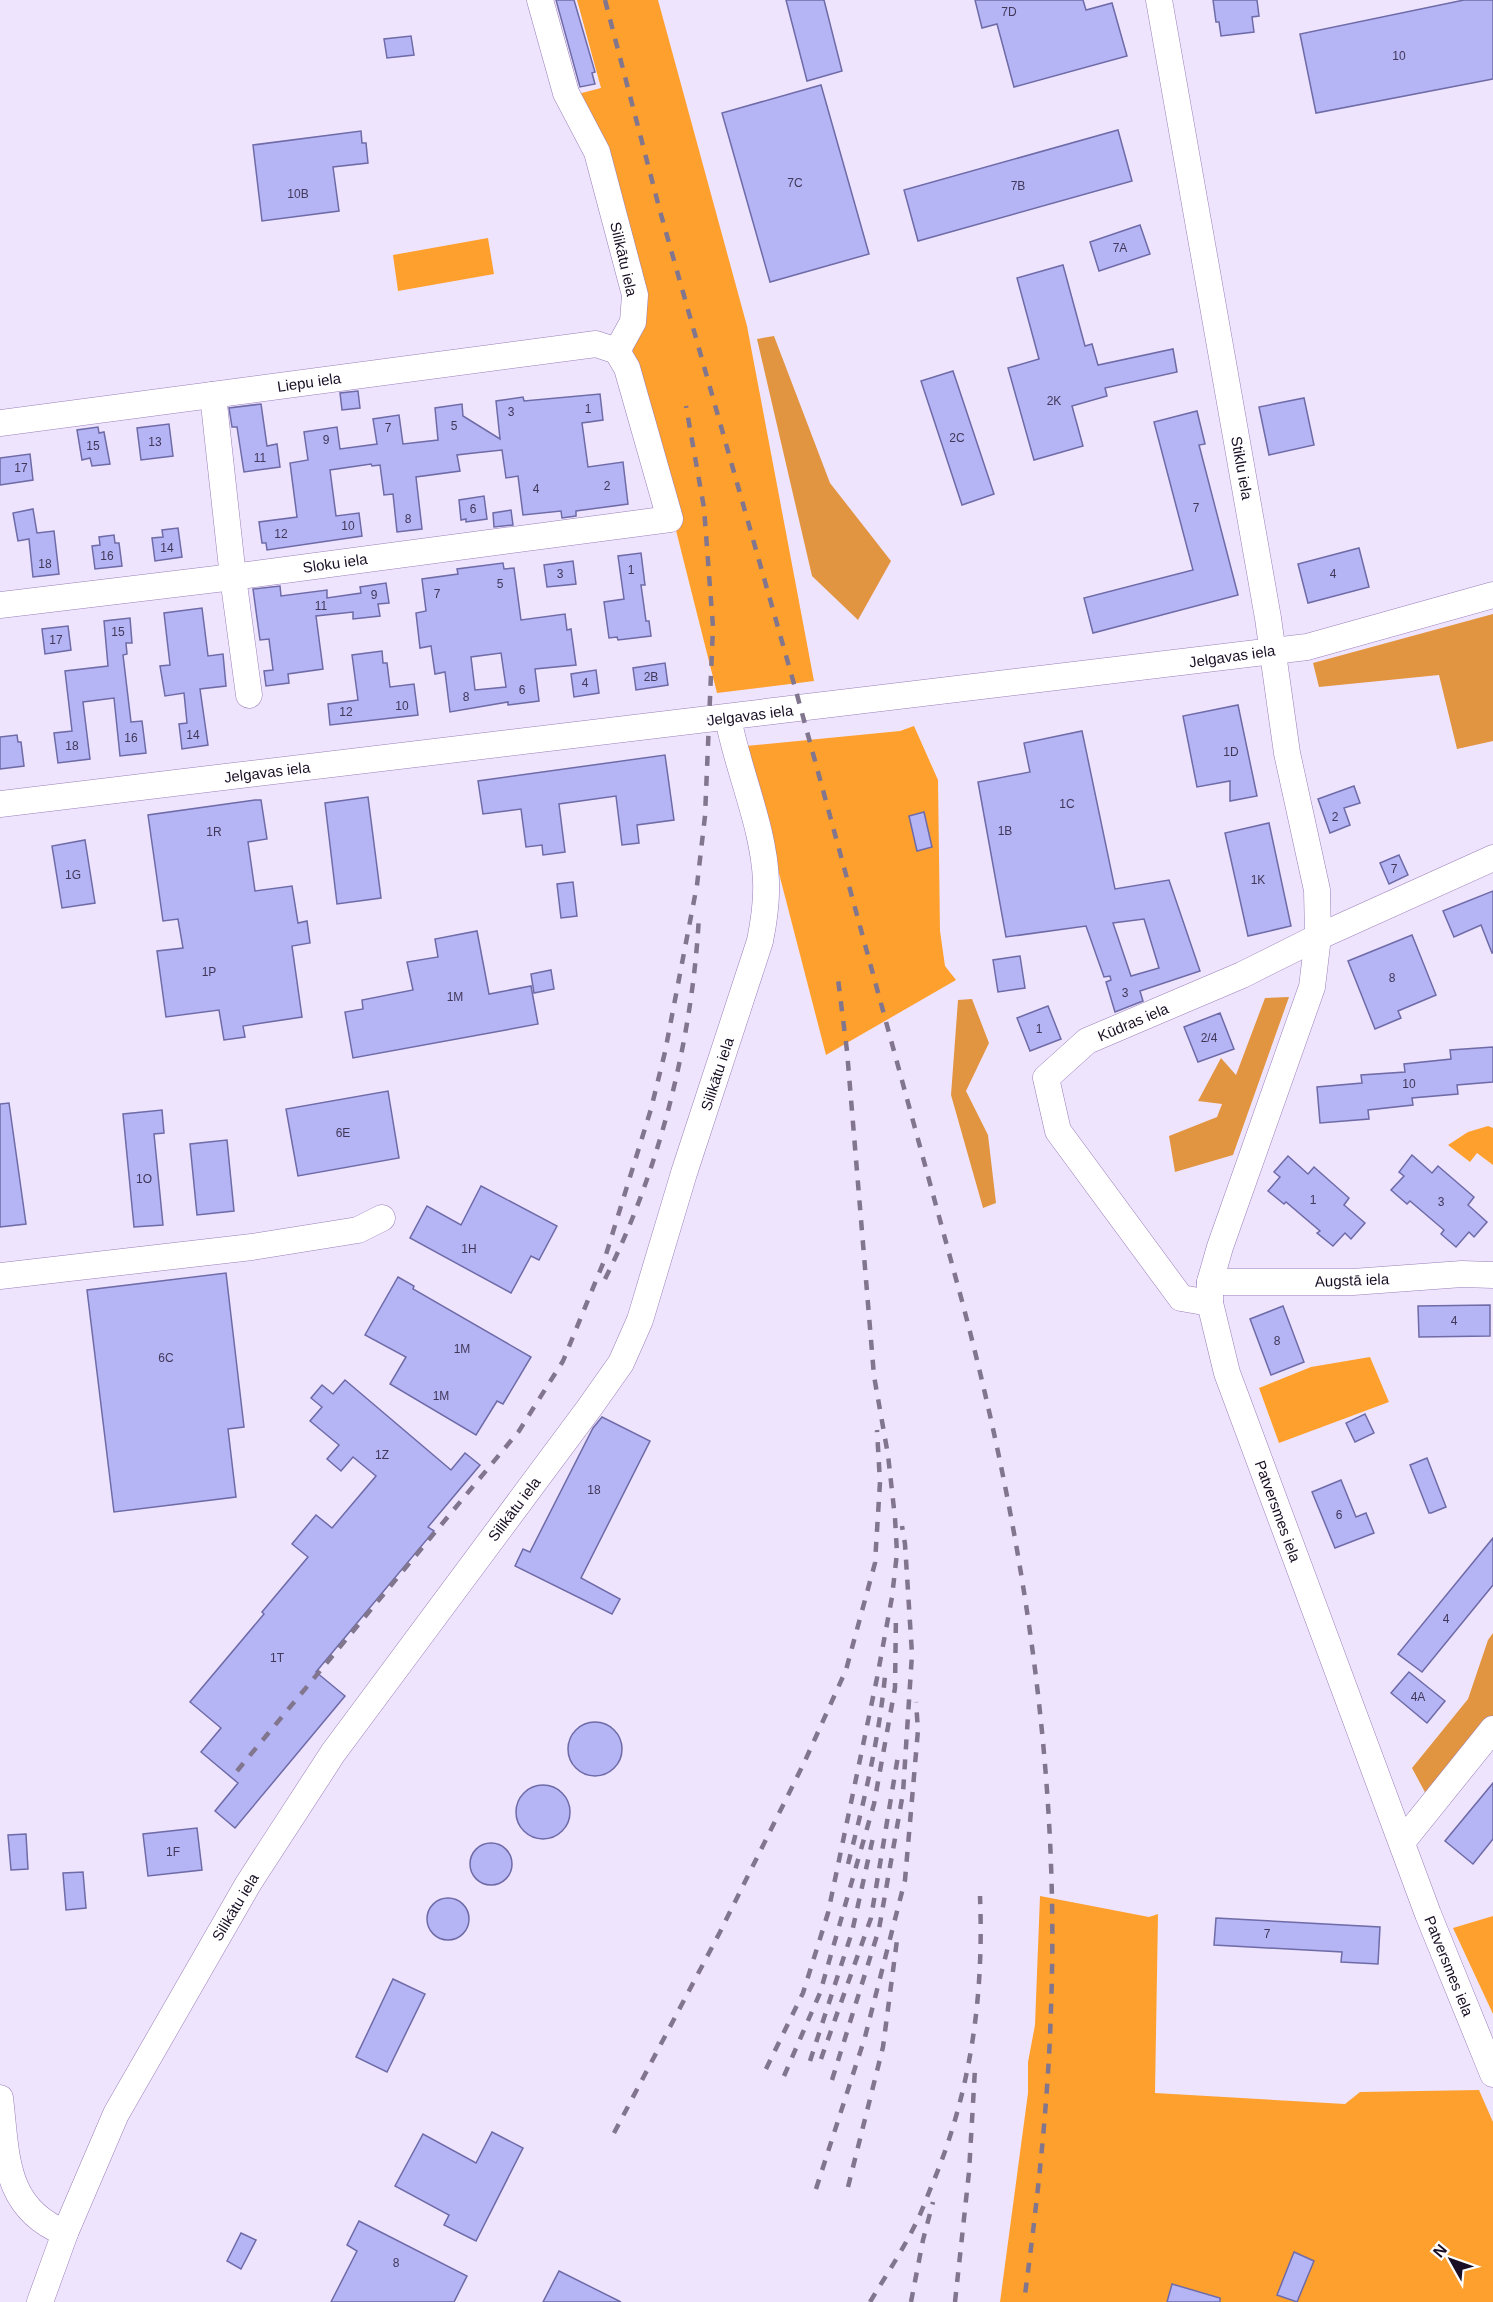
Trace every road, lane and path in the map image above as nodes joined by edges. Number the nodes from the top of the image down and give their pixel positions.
1 (540, 0) edge
2 (1159, 0) edge
3 (617, 351) junction
4 (213, 395) junction
5 (0, 423) edge
6 (233, 577) junction
7 (1493, 595) edge
8 (0, 604) edge
9 (1273, 650) junction
10 (249, 695) dead end
11 (728, 718) junction
12 (0, 804) edge
13 (1493, 858) edge
14 (1318, 937) junction
15 (382, 1218) dead end
16 (1493, 1275) edge
17 (0, 1276) edge
18 (1210, 1292) junction
19 (1493, 1729) edge
20 (1402, 1842) junction
21 (1493, 2074) edge
22 (0, 2098) edge
23 (2, 2130) edge
24 (65, 2233) junction
25 (40, 2302) edge

1 - 3 street, Silikātu iela
2 - 9 street, Stiklu iela
3 - 4 street, Liepu iela
3 - 6 street, Sloku iela
4 - 5 street, Liepu iela
4 - 6 street
6 - 8 street, Sloku iela
6 - 10 street
7 - 9 street, Jelgavas iela
9 - 11 street, Jelgavas iela
9 - 14 street, Stiklu iela
11 - 12 street, Jelgavas iela
11 - 24 street, Silikātu iela
13 - 14 street, Kūdras iela
14 - 18 street, Patversmes iela
14 - 18 street, Kūdras iela
15 - 17 street
16 - 18 street, Augstā iela
18 - 20 street, Patversmes iela
19 - 20 street
20 - 21 street, Patversmes iela
22 - 23 street
23 - 24 street
24 - 25 street, Silikātu iela

